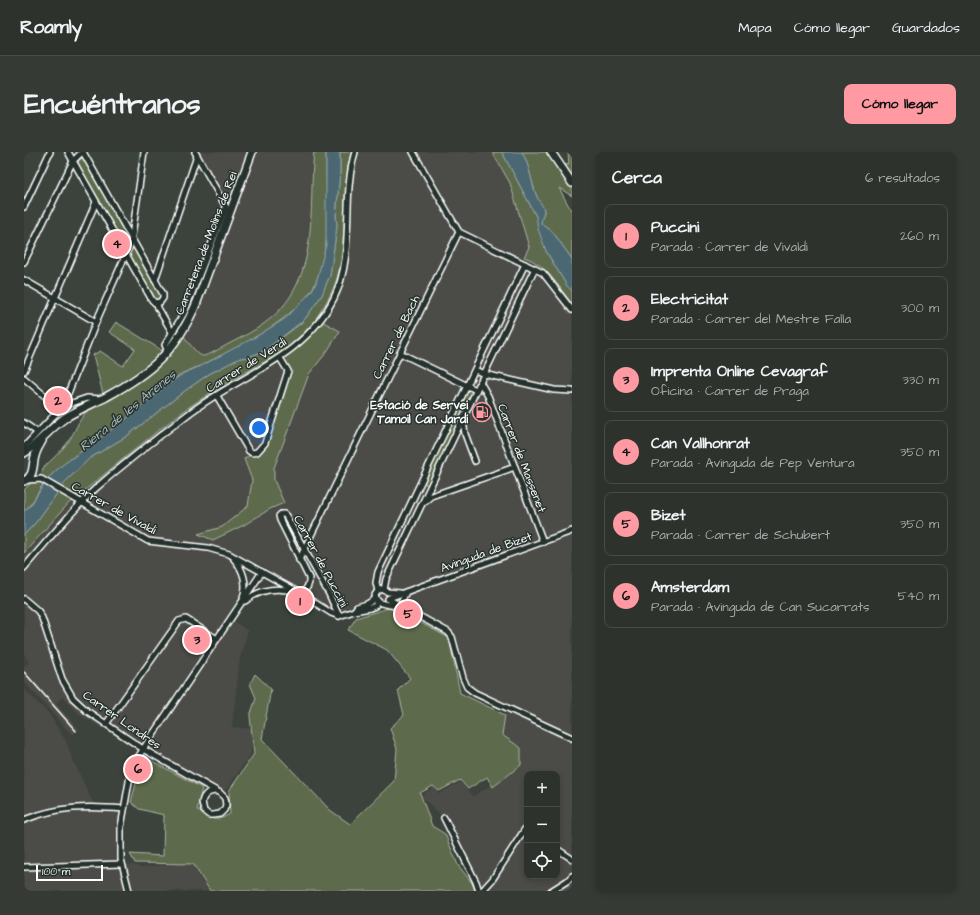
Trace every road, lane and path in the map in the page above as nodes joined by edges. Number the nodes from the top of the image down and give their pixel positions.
1 (50, 152) edge
2 (68, 152) edge
3 (83, 152) edge
4 (144, 152) edge
5 (252, 152) edge
6 (355, 152) edge
7 (413, 152) edge
8 (551, 152) edge
9 (196, 154) edge
10 (73, 161) junction
11 (572, 183) edge
12 (96, 202) junction
13 (24, 207) edge
14 (459, 232) junction
15 (132, 239) junction
16 (125, 253) junction
17 (24, 262) edge
18 (525, 264) junction
19 (535, 268) junction
20 (24, 280) edge
21 (155, 280) junction
22 (55, 298) junction
23 (158, 303) junction
24 (572, 310) edge
25 (96, 322) junction
26 (172, 332) junction
27 (168, 351) junction
28 (400, 352) junction
29 (280, 358) junction
30 (474, 370) junction
31 (24, 371) edge
32 (484, 374) junction
33 (24, 378) edge
34 (480, 382) junction
35 (467, 386) junction
36 (476, 390) junction
37 (572, 391) edge
38 (217, 396) junction
39 (102, 399) junction
40 (61, 407) junction
41 (463, 420) junction
42 (24, 423) edge
43 (37, 432) junction
44 (45, 436) junction
45 (26, 451) edge
46 (475, 461) dead end
47 (33, 465) junction
48 (515, 468) junction
49 (41, 479) junction
50 (25, 480) edge
51 (418, 488) junction
52 (428, 492) junction
53 (413, 499) junction
54 (423, 502) junction
55 (81, 503) junction
56 (572, 531) edge
57 (542, 542) junction
58 (304, 549) junction
59 (229, 554) junction
60 (299, 560) junction
61 (24, 568) edge
62 (262, 572) junction
63 (378, 591) junction
64 (386, 591) junction
65 (406, 592) junction
66 (300, 593) junction
67 (24, 599) edge
68 (377, 600) junction
69 (387, 600) junction
70 (402, 607) junction
71 (239, 608) junction
72 (339, 616) junction
73 (217, 639) junction
74 (106, 724) junction
75 (572, 738) edge
76 (143, 750) junction
77 (215, 791) junction
78 (124, 809) junction
79 (444, 818) dead end
80 (24, 820) edge
81 (524, 831) edge
82 (560, 851) edge
83 (572, 859) edge
84 (121, 864) junction
85 (24, 868) edge
86 (572, 876) edge
87 (129, 891) edge
88 (480, 891) edge
89 (551, 891) edge

1 - 13 street
2 - 10 street
3 - 10 street
3 - 15 street
4 - 15 street
5 - 27 main road, Carretera de Molins de Rei
6 - 29 street, Carrer de Verdi
7 - 14 street
8 - 11 main road
9 - 21 street
9 - 26 street
10 - 12 street
10 - 17 street
12 - 16 street
12 - 22 street
14 - 18 street
14 - 28 street, Carrer de Bach
15 - 16 street
15 - 21 street
16 - 23 street
16 - 25 street
18 - 19 street
18 - 30 street
19 - 24 street
19 - 32 street
20 - 22 street
21 - 23 street
22 - 25 street
22 - 31 street
23 - 26 street
25 - 40 street
26 - 27 street
27 - 39 main road, Carretera de Molins de Rei
28 - 35 street
28 - 58 street, Carrer de Bach
29 - 38 street, Carrer de Verdi
29 - 38 street
30 - 32 street
30 - 35 street
32 - 34 street
32 - 37 street
33 - 40 street
34 - 36 street
34 - 48 street, Carrer de Massenet
35 - 36 street
35 - 51 street
36 - 41 street
38 - 55 street, Carrer de Verdi
39 - 40 street, Carretera de Molins de Rei
39 - 44 main road, Carretera de Molins de Rei
40 - 43 street
41 - 46 street
41 - 52 street
42 - 43 street
43 - 45 street
44 - 45 main road, Carretera de Molins de Rei
44 - 47 main road, Carretera de Molins de Rei
45 - 47 main road
47 - 49 street, Carrer de Vivaldi
47 - 50 main road, Carretera de Molins de Rei
48 - 54 street
48 - 57 street, Carrer de Massenet
49 - 50 street
49 - 55 street, Carrer de Vivaldi
51 - 52 street
51 - 53 street
52 - 54 street
53 - 54 street
53 - 63 street
54 - 64 street
55 - 59 street, Carrer de Vivaldi
55 - 61 street, Carrer de Verdi
56 - 57 street, Avinguda de Bizet
57 - 65 street, Avinguda de Bizet
58 - 60 street, Carrer de Bach
58 - 60 street, Carrer de Puccini
58 - 72 street, Carrer de Puccini
59 - 62 street, Carrer de Vivaldi
59 - 71 street
60 - 66 street, Carrer de Puccini
62 - 66 street, Carrer de Vivaldi
62 - 71 street
63 - 64 street, Avinguda de Bizet
63 - 68 street
64 - 65 street, Avinguda de Bizet
64 - 69 street
65 - 69 street, Avinguda de Bizet
65 - 70 street
66 - 71 street
66 - 72 street, Carrer de Vivaldi
67 - 74 street, Carrer Londres
68 - 69 street
68 - 72 street
69 - 70 street
70 - 75 street
71 - 73 street
73 - 74 street
73 - 76 street
74 - 76 street, Carrer Londres
76 - 77 street, Carrer Londres
76 - 78 street
77 - 77 street
78 - 80 street
78 - 84 street
79 - 88 street
81 - 88 street
82 - 83 street
84 - 85 street
84 - 87 street
86 - 89 street

